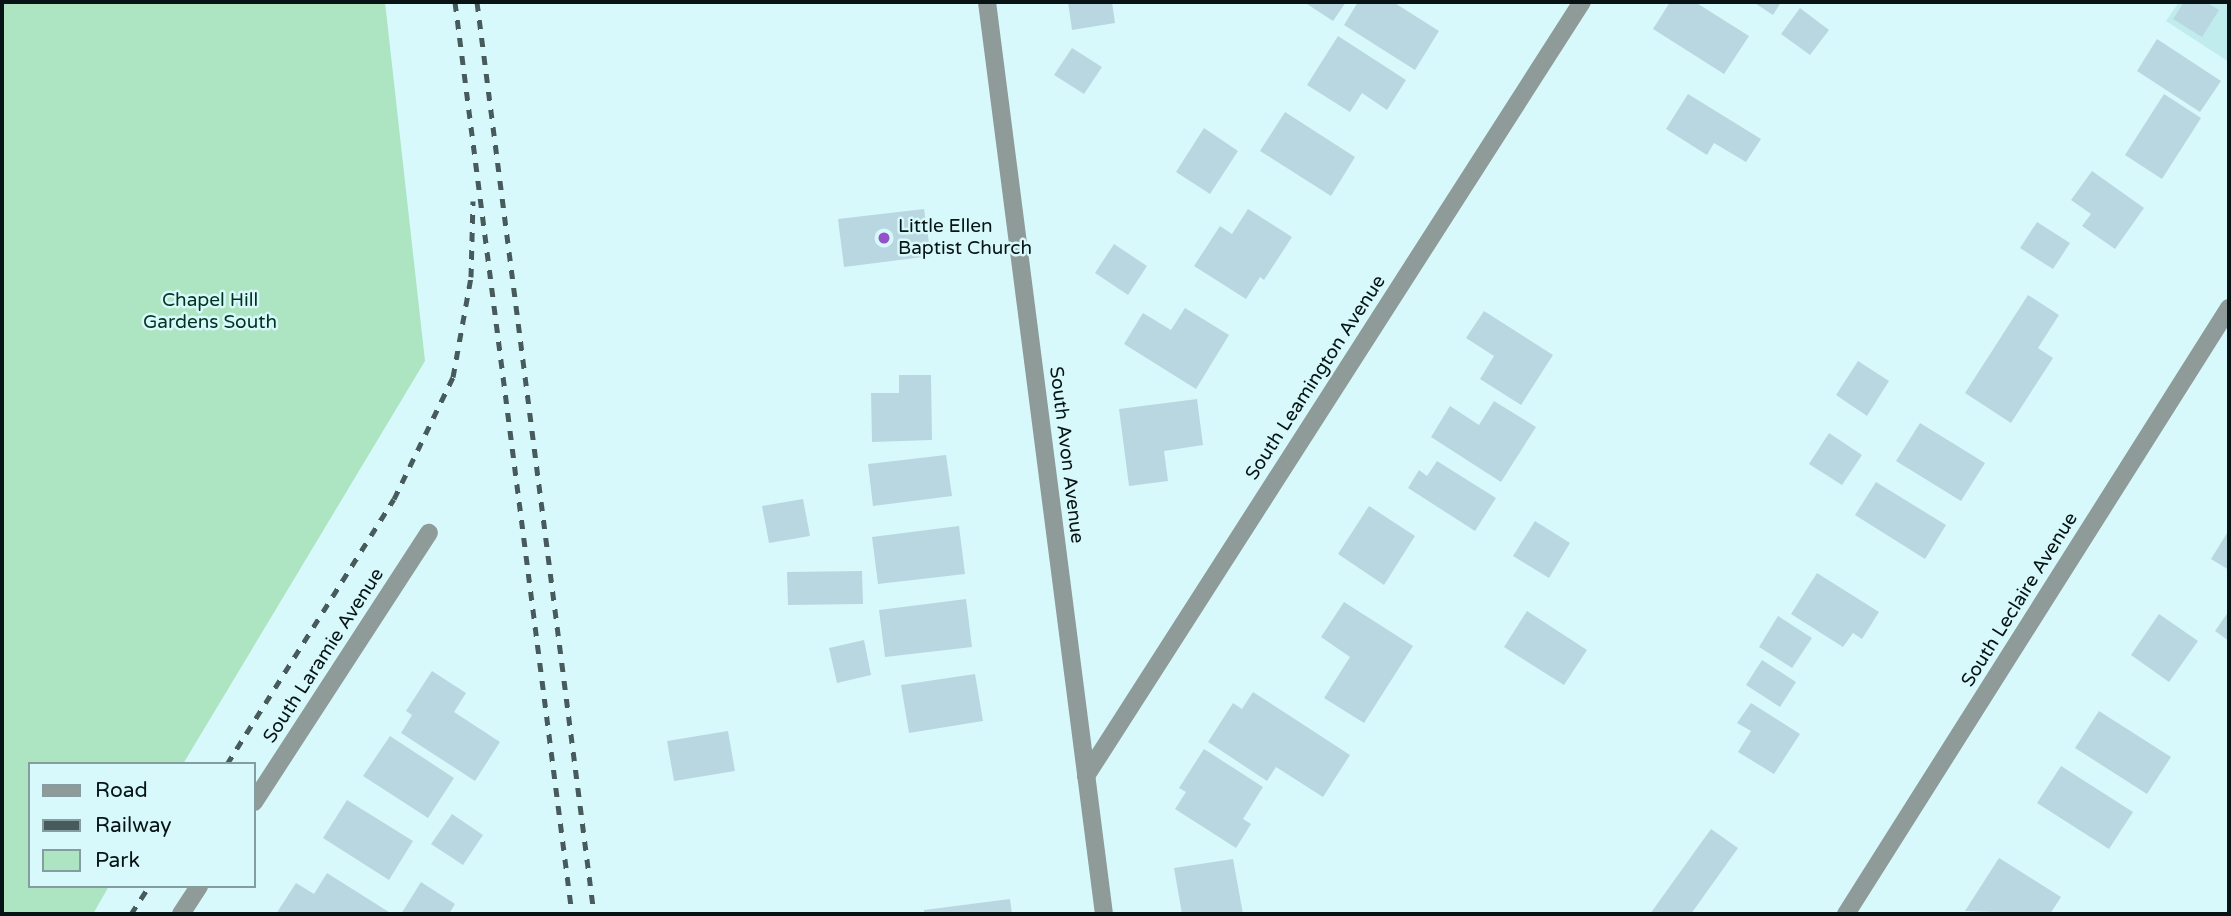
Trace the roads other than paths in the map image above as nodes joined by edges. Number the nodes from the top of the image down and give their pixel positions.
1 (987, 2) edge
2 (1582, 2) edge
3 (2229, 308) edge
4 (429, 533) dead end
5 (1086, 776) junction
6 (256, 799) edge
7 (198, 888) edge
8 (181, 914) edge
9 (1104, 914) edge
10 (1846, 914) edge

1 - 5 street, South Avon Avenue
2 - 5 street, South Leamington Avenue
3 - 10 street, South Leclaire Avenue
4 - 6 street, South Laramie Avenue
5 - 9 street, South Avon Avenue
7 - 8 street

